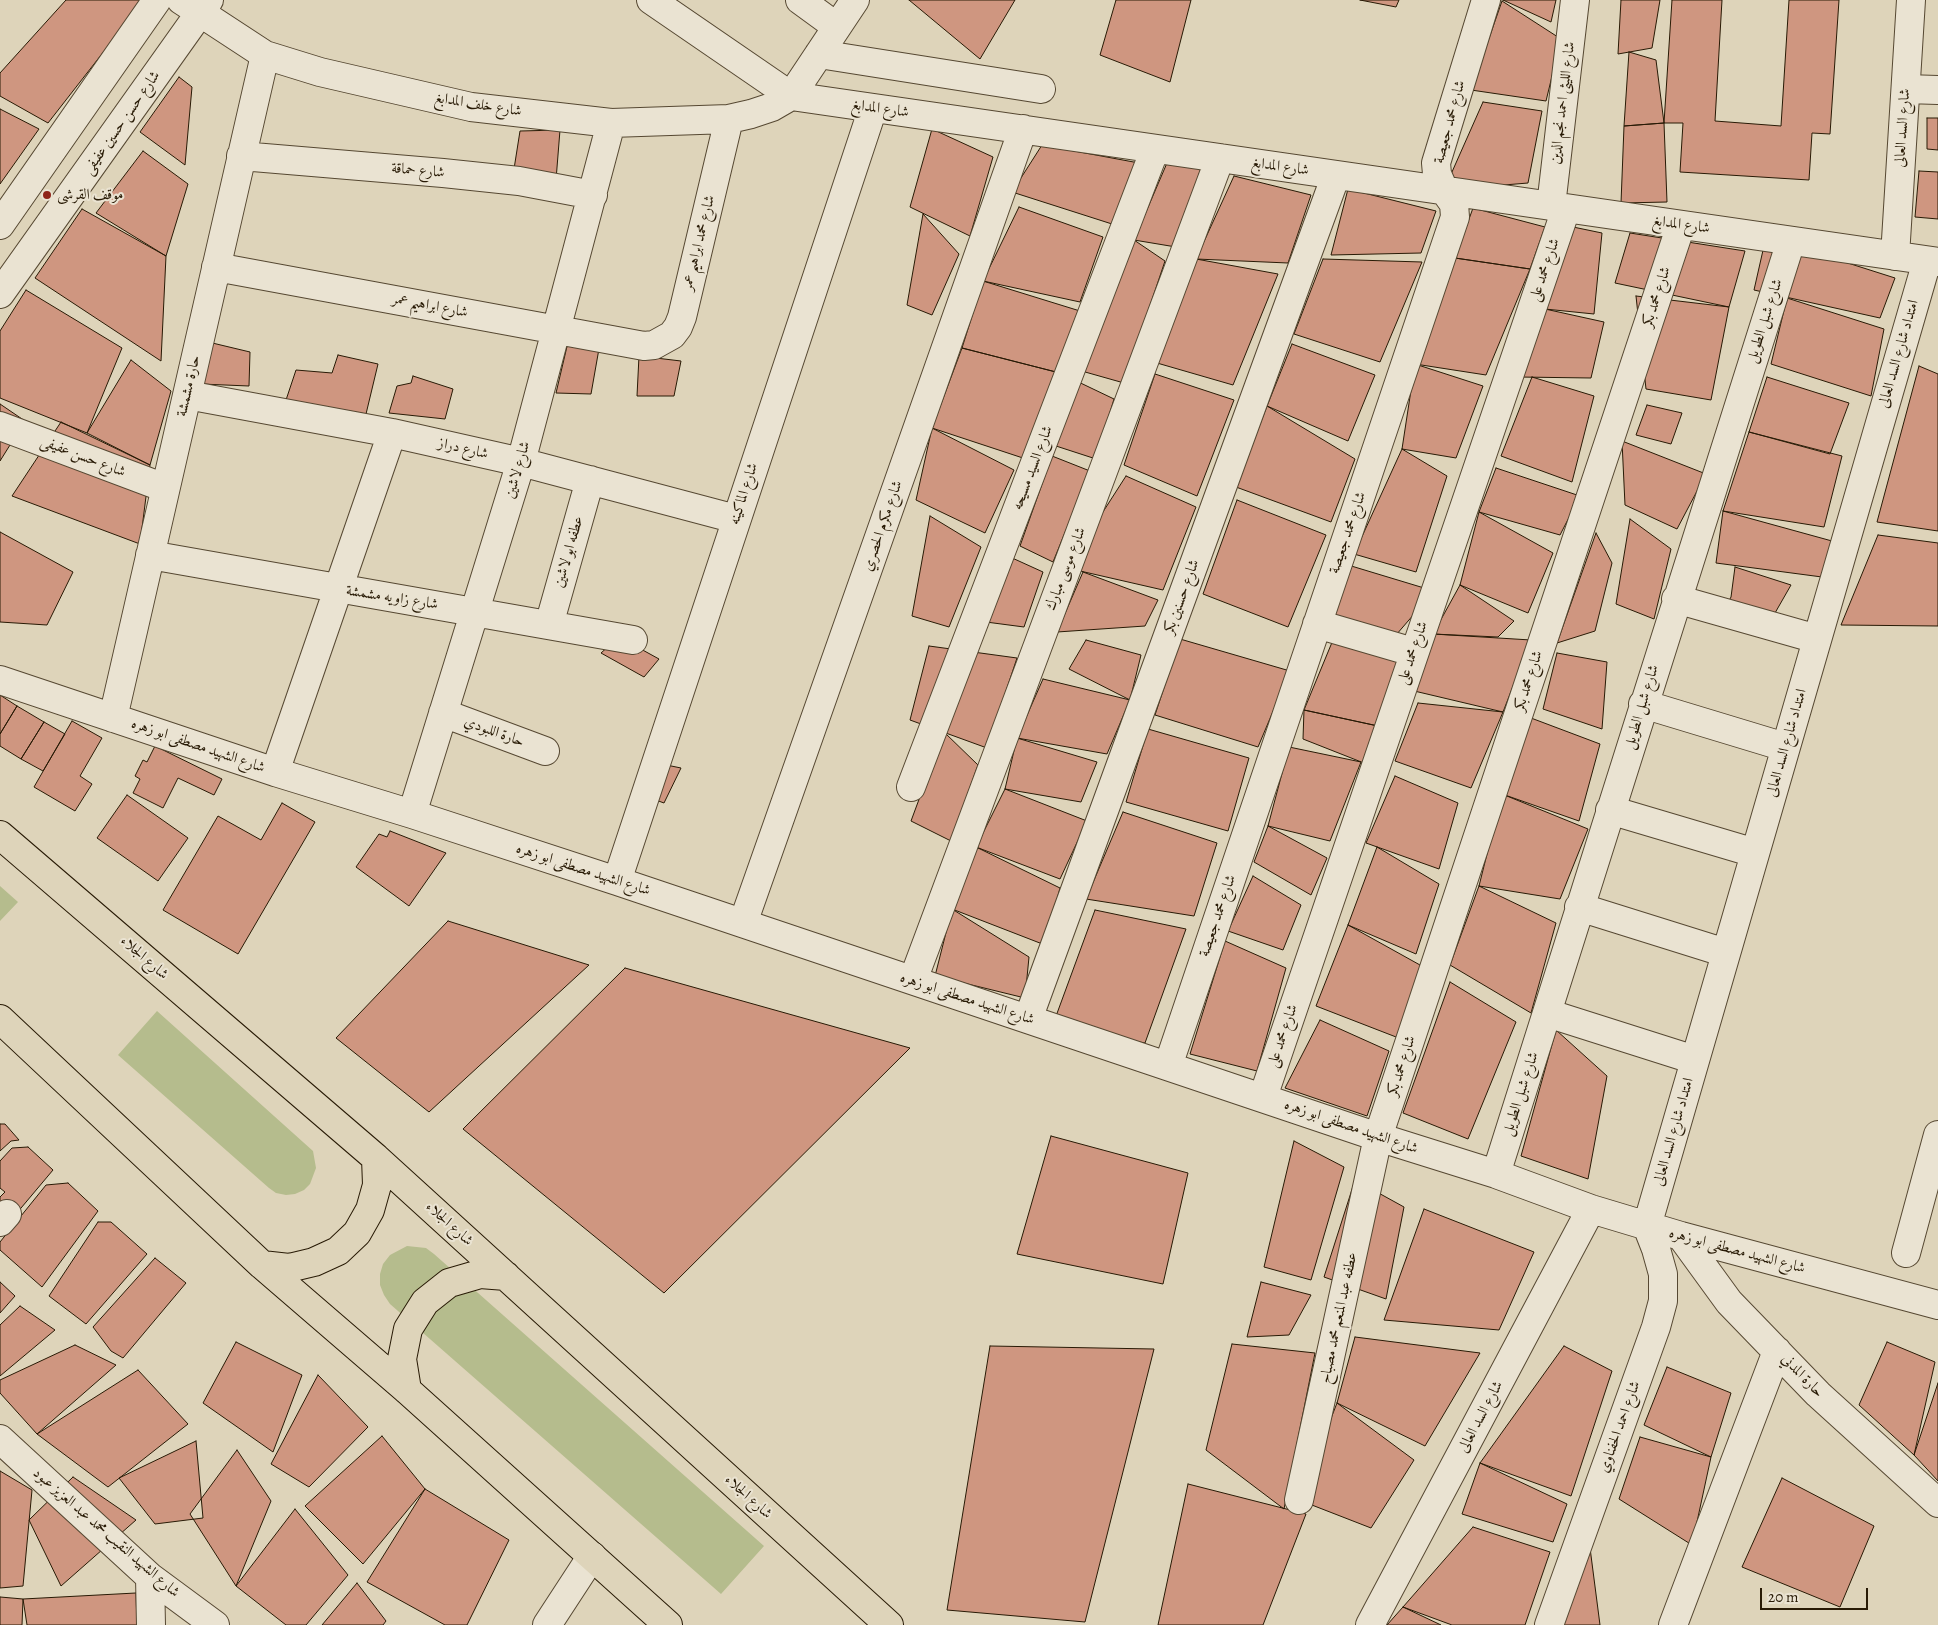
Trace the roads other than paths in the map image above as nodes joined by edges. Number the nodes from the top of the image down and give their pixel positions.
1 (157, 0) edge
2 (650, 0) edge
3 (800, 0) edge
4 (855, 0) edge
5 (1486, 0) edge
6 (1575, 0) edge
7 (1912, 0) edge
8 (196, 4) edge
9 (837, 27) junction
10 (819, 54) junction
11 (265, 55) junction
12 (1041, 89) dead end
13 (1906, 89) junction
14 (1938, 90) edge
15 (792, 96) junction
16 (873, 108) junction
17 (729, 119) junction
18 (611, 123) junction
19 (1023, 129) junction
20 (1155, 149) junction
21 (241, 156) junction
22 (1220, 158) junction
23 (1336, 175) junction
24 (1444, 190) junction
25 (593, 195) junction
26 (1558, 208) junction
27 (0, 225) edge
28 (1681, 226) junction
29 (1790, 241) junction
30 (1895, 256) junction
31 (1932, 261) edge
32 (216, 266) junction
33 (0, 294) edge
34 (556, 330) junction
35 (644, 346) joint
36 (187, 395) junction
37 (0, 426) edge
38 (392, 432) junction
39 (521, 462) junction
40 (590, 480) junction
41 (165, 488) junction
42 (736, 519) junction
43 (150, 555) junction
44 (338, 589) junction
45 (1676, 599) junction
46 (474, 612) junction
47 (1318, 624) junction
48 (549, 625) junction
49 (1817, 639) junction
50 (633, 640) dead end
51 (1413, 652) junction
52 (0, 680) edge
53 (1643, 704) junction
54 (443, 713) junction
55 (113, 718) junction
56 (1785, 747) junction
57 (545, 751) dead end
58 (275, 772) junction
59 (911, 787) dead end
60 (1610, 810) junction
61 (412, 814) junction
62 (0, 835) edge
63 (1755, 853) junction
64 (617, 880) junction
65 (1580, 907) junction
66 (743, 923) junction
67 (1726, 953) junction
68 (913, 980) junction
69 (1547, 1013) junction
70 (0, 1019) edge
71 (1028, 1019) junction
72 (1695, 1060) junction
73 (1168, 1066) junction
74 (1262, 1097) junction
75 (1938, 1135) edge
76 (1378, 1137) junction
77 (376, 1158) junction
78 (1496, 1174) junction
79 (1591, 1209) junction
80 (1647, 1226) junction
81 (1681, 1236) junction
82 (1906, 1253) dead end
83 (262, 1266) junction
84 (506, 1276) junction
85 (1938, 1305) edge
86 (1777, 1351) junction
87 (407, 1390) junction
88 (0, 1439) edge
89 (1299, 1500) dead end
90 (1938, 1503) edge
91 (592, 1556) junction
92 (150, 1577) junction
93 (151, 1625) edge
94 (215, 1625) edge
95 (547, 1625) edge
96 (668, 1625) edge
97 (888, 1625) edge
98 (1370, 1625) edge
99 (1549, 1625) edge
100 (1673, 1625) edge

1 - 27 street
2 - 15 street, شارع المدابغ
3 - 9 street
4 - 9 street
5 - 24 street, شارع محمد جعيصة
6 - 26 street, شارع الليثى احمد نجم الدين
7 - 13 street, شارع السد العالى
8 - 11 street, شارع خلف المدابغ
8 - 33 street, شارع حسن حسين عفيفى
9 - 10 street
10 - 12 street
10 - 15 street
11 - 18 street, شارع خلف المدابغ
11 - 21 street, حارة مشمشة
13 - 14 street
13 - 30 street, شارع السد العالى
15 - 16 street, شارع المدابغ
15 - 17 street, شارع خلف المدابغ
16 - 19 street, شارع المدابغ
16 - 42 street, شارع الماكينه
17 - 18 street, شارع خلف المدابغ
17 - 35 street, شارع محمد ابراهيم عمر
18 - 25 street, شارع لاشين
19 - 20 street, شارع المدابغ
19 - 66 street, شارع مكرم الحصري
20 - 22 street, شارع المدابغ
20 - 59 street, شارع السيد مسيحه
21 - 25 street, شارع حماقة
21 - 32 street, حارة مشمشة
22 - 23 street, شارع المدابغ
22 - 68 street, شارع موسى مبارك
23 - 24 street, شارع المدابغ
23 - 71 street, شارع حسنين بكر
24 - 26 street, شارع المدابغ
24 - 47 street, شارع محمد جعيصة
25 - 34 street, شارع لاشين
26 - 28 street, شارع المدابغ
26 - 51 street, شارع محمد على
28 - 29 street, شارع المدابغ
28 - 76 street, شارع محمد بكر
29 - 30 street, شارع المدابغ
29 - 45 street, شارع شبل الطويل
30 - 31 street, شارع المدابغ
31 - 49 street, امتداد شارع السد العالى
32 - 34 street, شارع ابراهيم عمر
32 - 36 street, حارة مشمشة
34 - 35 street, شارع ابراهيم عمر
34 - 39 street, شارع لاشين
36 - 38 street, شارع دراز
36 - 41 street, حارة مشمشة
37 - 41 street, شارع حسن عفيفى
38 - 39 street, شارع دراز
38 - 44 street
39 - 40 street, شارع دراز
39 - 46 street, شارع لاشين
40 - 42 street, شارع دراز
40 - 48 street, عطفه ابو لاشين
41 - 43 street, حارة مشمشة
42 - 64 street, شارع الماكينه
43 - 44 street, شارع زاويه مشمشة
43 - 55 street, حارة مشمشة
44 - 46 street, شارع زاويه مشمشة
44 - 58 street
45 - 49 street
45 - 53 street, شارع شبل الطويل
46 - 48 street, شارع زاويه مشمشة
46 - 54 street, شارع لاشين
47 - 51 street
47 - 73 street, شارع محمد جعيصة
48 - 50 street, شارع زاويه مشمشة
49 - 56 street, امتداد شارع السد العالى
51 - 74 street, شارع محمد على
52 - 55 street, شارع الشهيد مصطفى ابو زهره
53 - 56 street
53 - 60 street, شارع شبل الطويل
54 - 57 street, حارة اللبودي
54 - 61 street, شارع لاشين
55 - 58 street, شارع الشهيد مصطفى ابو زهره
56 - 63 street, امتداد شارع السد العالى
58 - 61 street, شارع الشهيد مصطفى ابو زهره
60 - 63 street
60 - 65 street, شارع شبل الطويل
61 - 64 street, شارع الشهيد مصطفى ابو زهره
62 - 77 main road, شارع الجلاء
63 - 67 street, امتداد شارع السد العالى
64 - 66 street, شارع الشهيد مصطفى ابو زهره
65 - 67 street
65 - 69 street, شارع شبل الطويل
66 - 68 street, شارع الشهيد مصطفى ابو زهره
67 - 72 street, امتداد شارع السد العالى
68 - 71 street, شارع الشهيد مصطفى ابو زهره
69 - 72 street
69 - 78 street, شارع شبل الطويل
70 - 83 main road
71 - 73 street, شارع الشهيد مصطفى ابو زهره
72 - 80 street, امتداد شارع السد العالى
73 - 74 street, شارع الشهيد مصطفى ابو زهره
74 - 76 street, شارع الشهيد مصطفى ابو زهره
75 - 82 street
76 - 78 street, شارع الشهيد مصطفى ابو زهره
76 - 89 street, عطفه عبد المنعم محمد مصباح
77 - 83 main road
77 - 84 main road, شارع الجلاء
78 - 79 street, شارع الشهيد مصطفى ابو زهره
79 - 80 street, شارع الشهيد مصطفى ابو زهره
79 - 98 street, شارع السد العالى
80 - 81 street, شارع الشهيد مصطفى ابو زهره
80 - 99 street, شارع احمد الحفناوي
81 - 85 street, شارع الشهيد مصطفى ابو زهره
81 - 86 street, حارة المدني
83 - 87 main road
84 - 87 main road
84 - 97 main road, شارع الجلاء
86 - 90 street, حارة المدني
86 - 100 street
87 - 91 main road
88 - 92 street, شارع الشهيد النقيب محمد عبد العزيز عبود
91 - 95 street
91 - 96 main road
92 - 93 street
92 - 94 street, شارع الشهيد النقيب محمد عبد العزيز عبود

